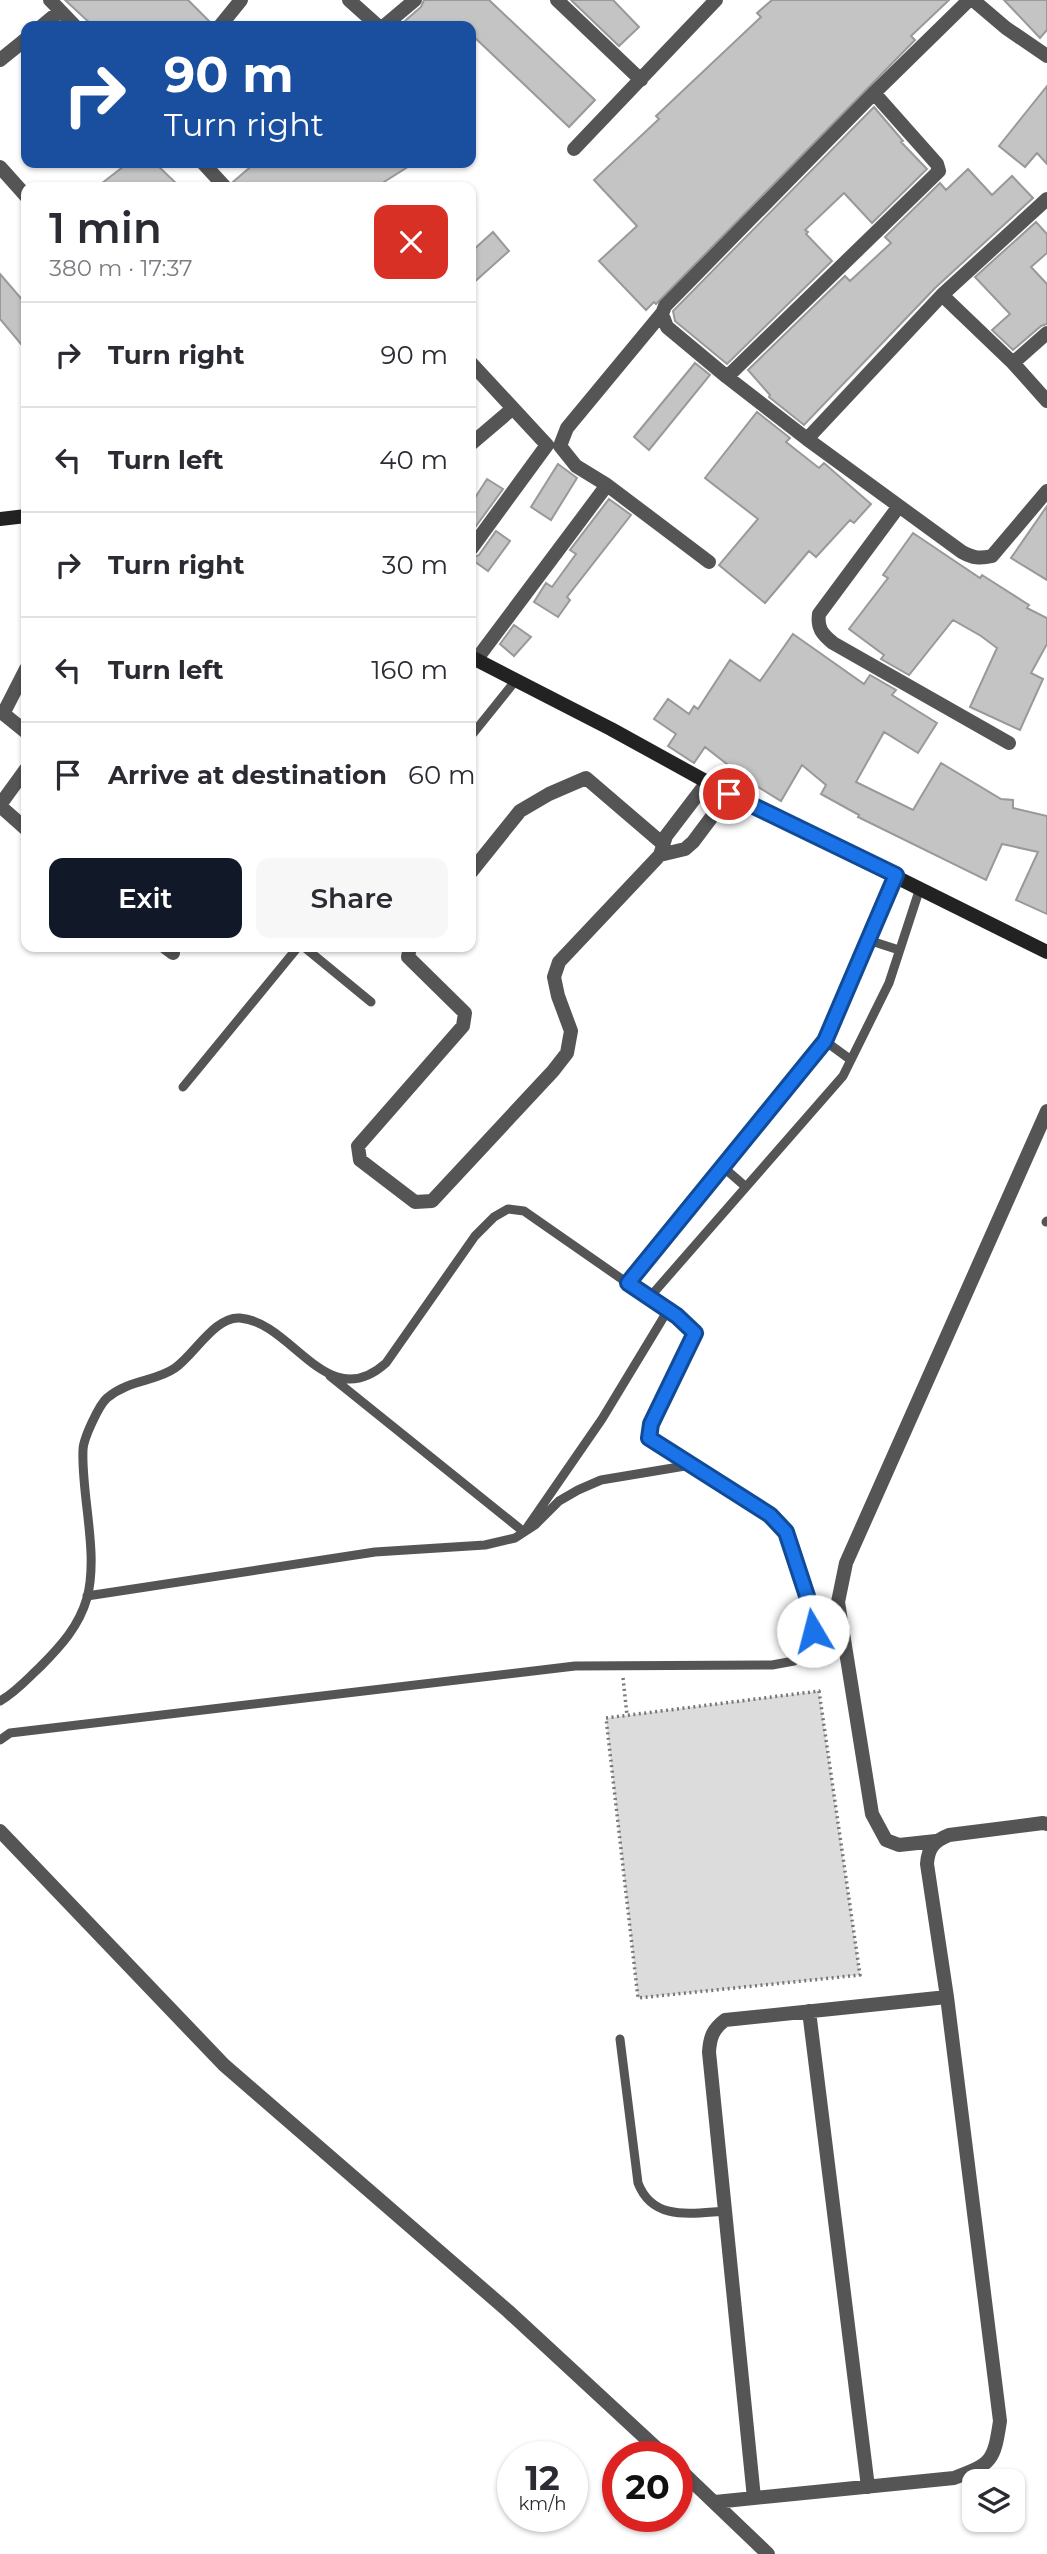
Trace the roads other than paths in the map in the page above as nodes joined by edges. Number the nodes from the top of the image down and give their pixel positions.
1 (50, 0) edge
2 (241, 0) edge
3 (349, 0) edge
4 (415, 0) edge
5 (557, 0) edge
6 (716, 0) edge
7 (971, 0) edge
8 (61, 11) junction
9 (48, 21) edge
10 (70, 21) edge
11 (224, 21) edge
12 (372, 21) edge
13 (390, 21) edge
14 (21, 43) edge
15 (1047, 56) edge
16 (0, 60) edge
17 (641, 80) junction
18 (874, 93) junction
19 (574, 149) dead end
20 (0, 167) edge
21 (21, 191) edge
22 (1047, 199) edge
23 (942, 295) junction
24 (663, 312) junction
25 (1047, 333) edge
26 (1013, 363) junction
27 (476, 369) edge
28 (727, 377) junction
29 (1047, 401) edge
30 (512, 409) junction
31 (807, 439) junction
32 (476, 440) edge
33 (607, 485) junction
34 (1047, 491) edge
35 (899, 506) junction
36 (21, 517) edge
37 (0, 519) edge
38 (476, 543) edge
39 (709, 562) dead end
40 (476, 654) edge
41 (476, 660) edge
42 (21, 678) edge
43 (516, 680) junction
44 (2, 712) edge
45 (21, 728) edge
46 (476, 730) edge
47 (1009, 743) dead end
48 (21, 776) edge
49 (708, 781) junction
50 (729, 794) junction
51 (0, 806) edge
52 (21, 825) edge
53 (661, 850) junction
54 (476, 866) edge
55 (896, 875) junction
56 (920, 888) junction
57 (868, 940) junction
58 (899, 950) junction
59 (294, 952) edge
60 (310, 952) edge
61 (409, 952) edge
62 (1047, 952) edge
63 (371, 1002) dead end
64 (825, 1041) junction
65 (851, 1060) junction
66 (183, 1087) dead end
67 (1047, 1111) edge
68 (723, 1167) junction
69 (746, 1187) junction
70 (628, 1283) junction
71 (649, 1297) junction
72 (668, 1310) junction
73 (329, 1375) junction
74 (692, 1465) junction
75 (524, 1532) junction
76 (87, 1596) junction
77 (0, 1701) edge
78 (0, 1740) edge
79 (1047, 1825) edge
80 (0, 1831) edge
81 (936, 1841) junction
82 (947, 1997) junction
83 (809, 2011) junction
84 (620, 2039) dead end
85 (726, 2211) junction
86 (649, 2441) edge
87 (693, 2482) edge
88 (868, 2487) junction
89 (754, 2498) junction
90 (715, 2502) junction
91 (768, 2554) edge

1 - 8 street
2 - 11 street
3 - 12 street
4 - 13 street
5 - 17 street
6 - 17 street
7 - 15 street
7 - 18 street
8 - 9 street
8 - 10 street
14 - 16 street
17 - 19 street
18 - 24 street
18 - 28 street
20 - 21 street
22 - 23 street
23 - 26 street
23 - 31 street
24 - 28 street
24 - 33 street
25 - 26 street
26 - 29 street
27 - 30 street
28 - 31 street
30 - 32 street
30 - 38 street
31 - 35 street
33 - 39 street
33 - 40 street
34 - 35 street
35 - 47 street
36 - 37 street
41 - 43 street
42 - 44 street
43 - 46 lane
43 - 49 street
44 - 45 street
48 - 51 street
49 - 50 street
49 - 53 street
50 - 53 street
50 - 55 street
51 - 52 street
53 - 54 street
53 - 61 street
55 - 56 street
55 - 57 lane
56 - 58 lane
56 - 62 street
57 - 58 lane
57 - 64 lane
58 - 65 lane
59 - 66 lane
60 - 63 lane
64 - 65 lane
64 - 68 lane
65 - 69 lane
67 - 81 street
68 - 69 lane
68 - 70 lane
69 - 71 lane
70 - 71 lane
70 - 73 lane
71 - 72 lane
72 - 74 lane
72 - 75 lane
73 - 75 lane
73 - 76 lane
74 - 75 lane
74 - 78 lane
75 - 76 lane
76 - 77 lane
79 - 81 street
80 - 86 street
81 - 82 street
82 - 83 street
82 - 88 street
83 - 85 street
83 - 88 street
84 - 85 lane
85 - 89 street
87 - 90 street
88 - 89 street
89 - 90 street
90 - 91 street

